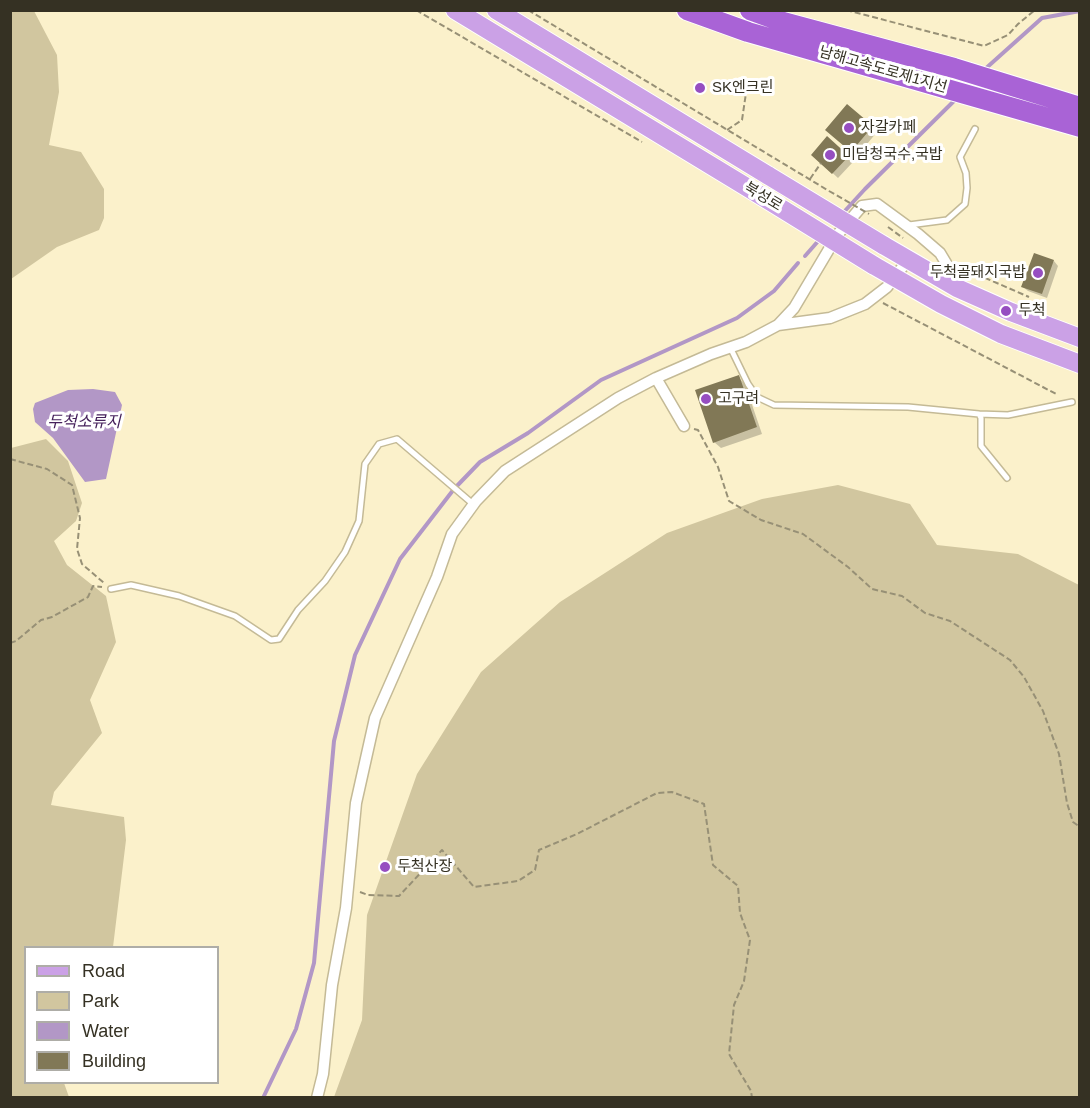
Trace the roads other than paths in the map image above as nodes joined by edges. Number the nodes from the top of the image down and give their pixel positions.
1 (455, 10) edge
2 (496, 10) edge
3 (687, 10) edge
4 (750, 10) edge
5 (1080, 107) edge
6 (1080, 127) edge
7 (975, 129) dead end
8 (907, 225) junction
9 (908, 260) junction
10 (896, 277) junction
11 (957, 288) junction
12 (778, 325) junction
13 (1080, 338) edge
14 (730, 347) junction
15 (1080, 364) edge
16 (656, 378) junction
17 (1072, 402) road end
18 (979, 414) junction
19 (684, 426) road end
20 (1007, 478) dead end
21 (469, 502) junction
22 (111, 589) road end
23 (317, 1098) edge

1 - 10 main road, 북성로, bridge
2 - 9 main road, 북성로, bridge
3 - 6 highway, 남해고속도로제1지선
4 - 5 highway, 남해고속도로제1지선
7 - 8 lane
8 - 11 street
8 - 12 street
9 - 10 street
9 - 11 main road, 북성로
10 - 12 street
10 - 15 main road, 북성로
11 - 13 main road, 북성로
12 - 14 street
14 - 16 street
14 - 18 lane
16 - 19 street
16 - 21 street
17 - 18 lane
18 - 20 lane
21 - 22 lane
21 - 23 street

